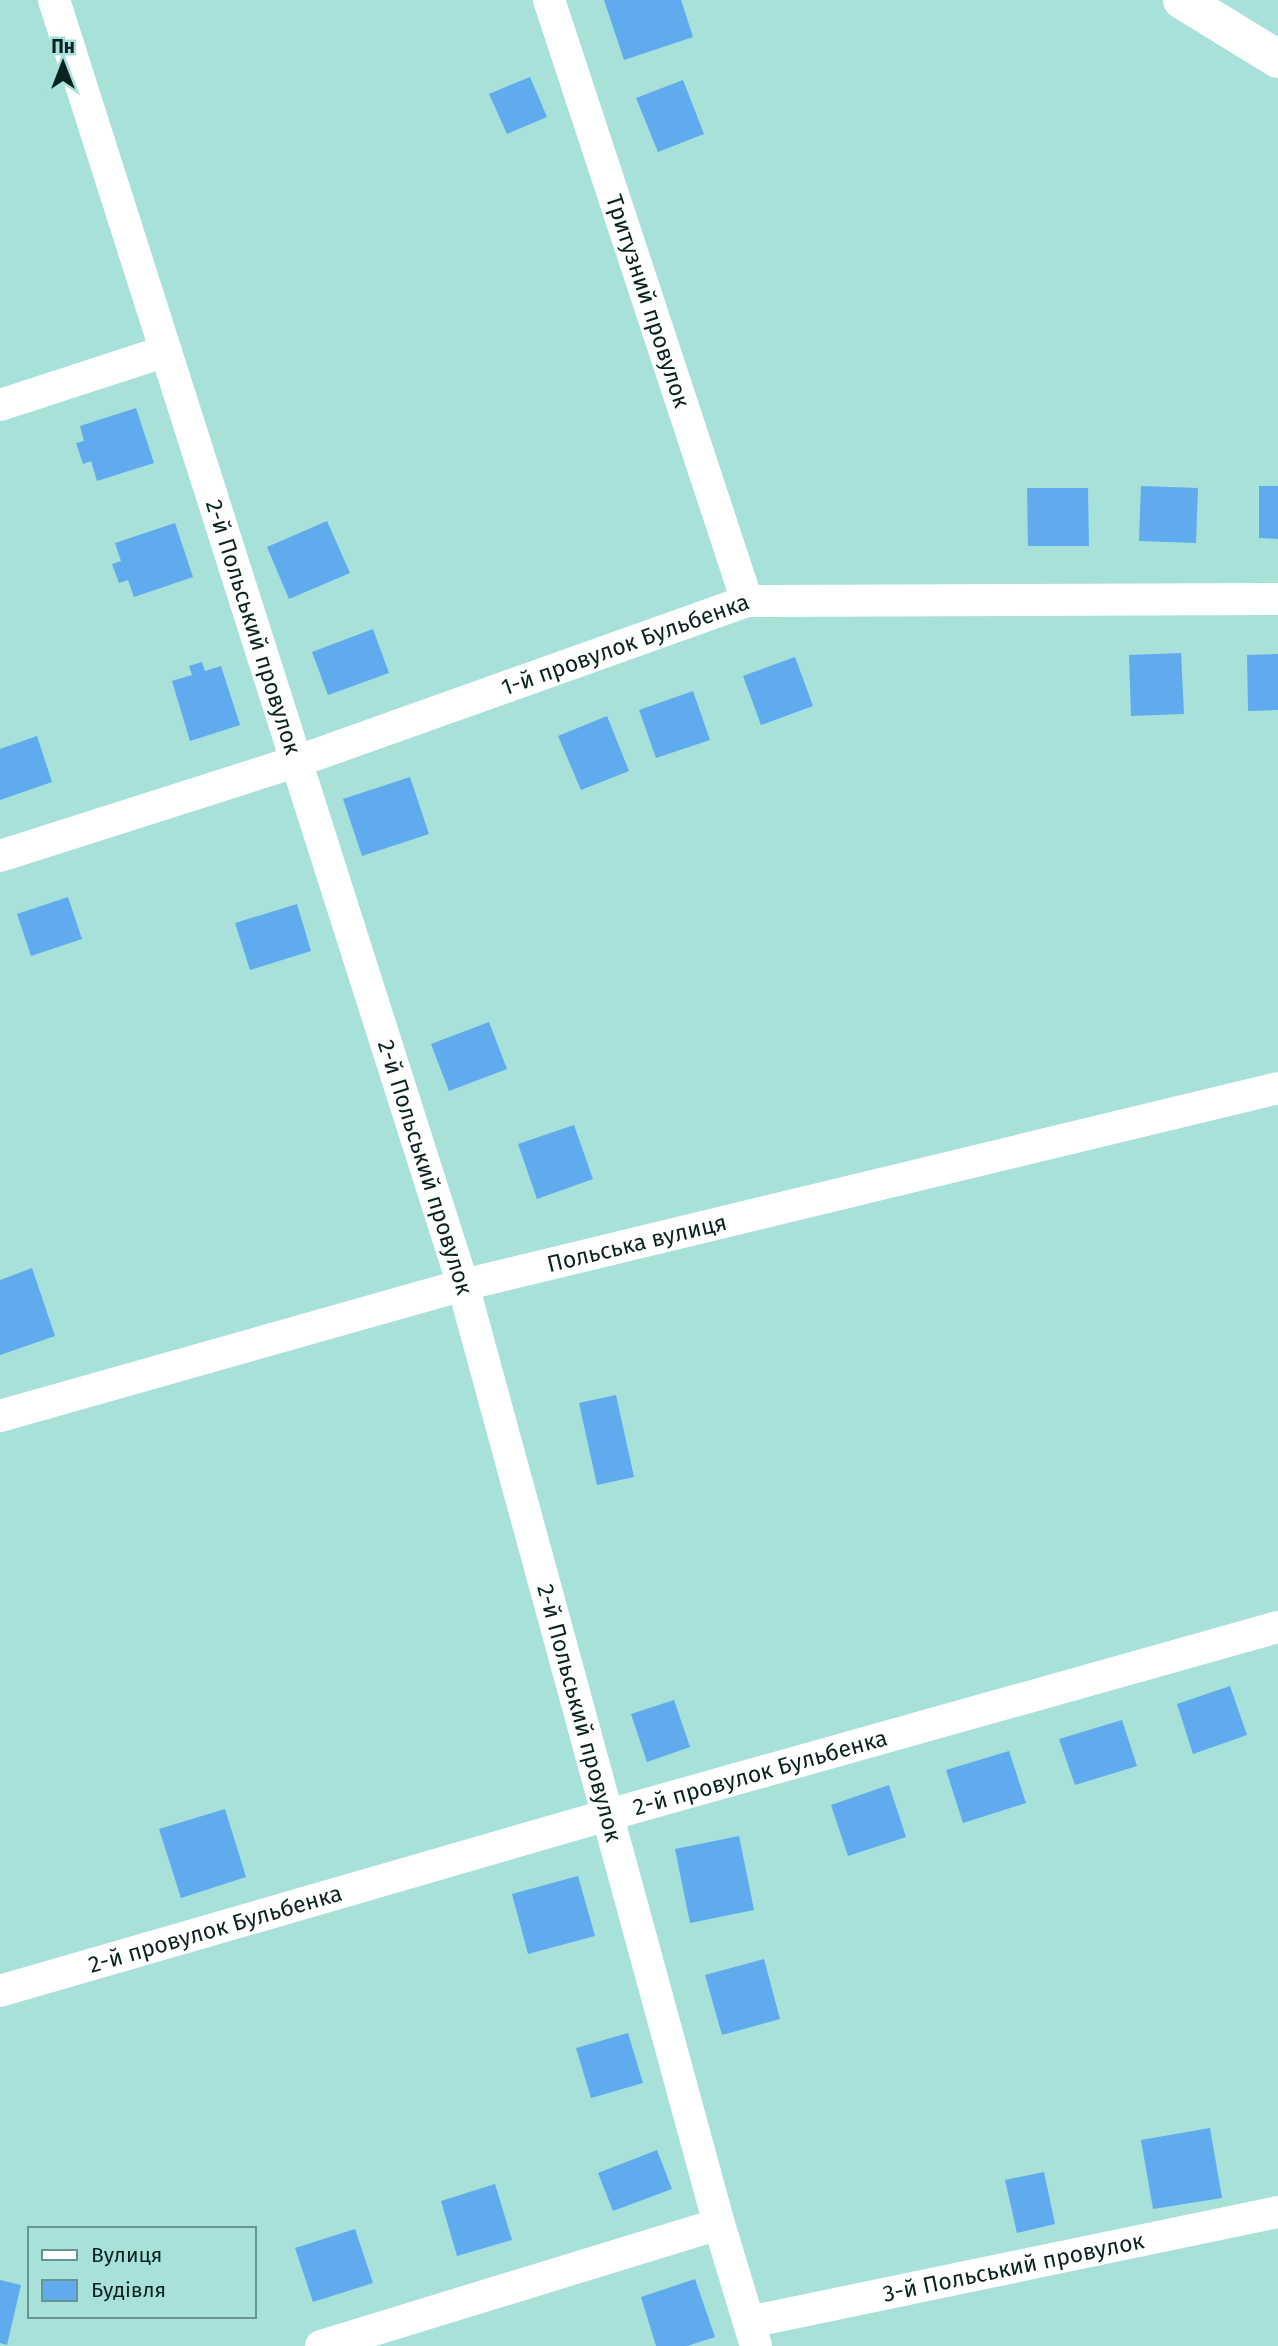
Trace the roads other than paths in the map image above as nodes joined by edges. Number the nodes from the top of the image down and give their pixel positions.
1 (54, 0) edge
2 (549, 0) edge
3 (1182, 0) edge
4 (1278, 59) edge
5 (166, 351) junction
6 (0, 405) edge
7 (1278, 599) edge
8 (747, 601) junction
9 (298, 761) junction
10 (0, 856) edge
11 (1278, 1088) edge
12 (463, 1285) junction
13 (0, 1416) edge
14 (1278, 1627) edge
15 (608, 1815) junction
16 (0, 1991) edge
17 (1278, 2212) edge
18 (719, 2224) junction
19 (752, 2334) edge
20 (321, 2346) edge

1 - 5 street, 2-й Польський провулок
2 - 8 street, Тритузний провулок
3 - 4 street
5 - 6 street
5 - 9 street, 2-й Польський провулок
7 - 8 street, 1-й провулок Бульбенка
8 - 9 street, 1-й провулок Бульбенка
9 - 10 street, 1-й провулок Бульбенка
9 - 12 street, 2-й Польський провулок
11 - 12 street, Польська вулиця
12 - 13 street, Польська вулиця
12 - 15 street, 2-й Польський провулок
14 - 15 street, 2-й провулок Бульбенка
15 - 16 street, 2-й провулок Бульбенка
15 - 18 street, 2-й Польський провулок
17 - 19 street, 3-й Польський провулок
18 - 19 street, 2-й Польський провулок
18 - 20 street

